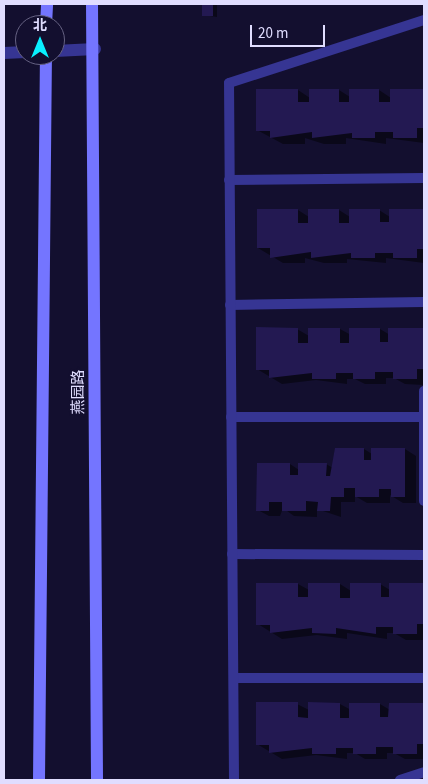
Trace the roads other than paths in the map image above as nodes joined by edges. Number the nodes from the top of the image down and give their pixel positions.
1 (92, 4) edge
2 (424, 20) edge
3 (95, 49) junction
4 (65, 50) edge
5 (46, 65) edge
6 (424, 178) edge
7 (229, 180) junction
8 (424, 302) edge
9 (230, 305) junction
10 (424, 391) edge
11 (231, 417) junction
12 (423, 417) junction
13 (424, 501) edge
14 (232, 554) junction
15 (424, 555) edge
16 (234, 678) junction
17 (424, 678) edge
18 (424, 772) edge
19 (39, 780) edge
20 (97, 780) edge
21 (234, 780) edge
22 (400, 780) edge

1 - 3 main road, 燕园路
2 - 7 lane
3 - 4 street
3 - 20 main road, 燕园路
5 - 19 main road
6 - 7 lane
7 - 9 lane
8 - 9 lane
9 - 11 lane
10 - 12 lane
11 - 12 lane
11 - 14 lane
12 - 13 lane
14 - 15 lane
14 - 16 lane
16 - 17 lane
16 - 21 lane
18 - 22 lane

